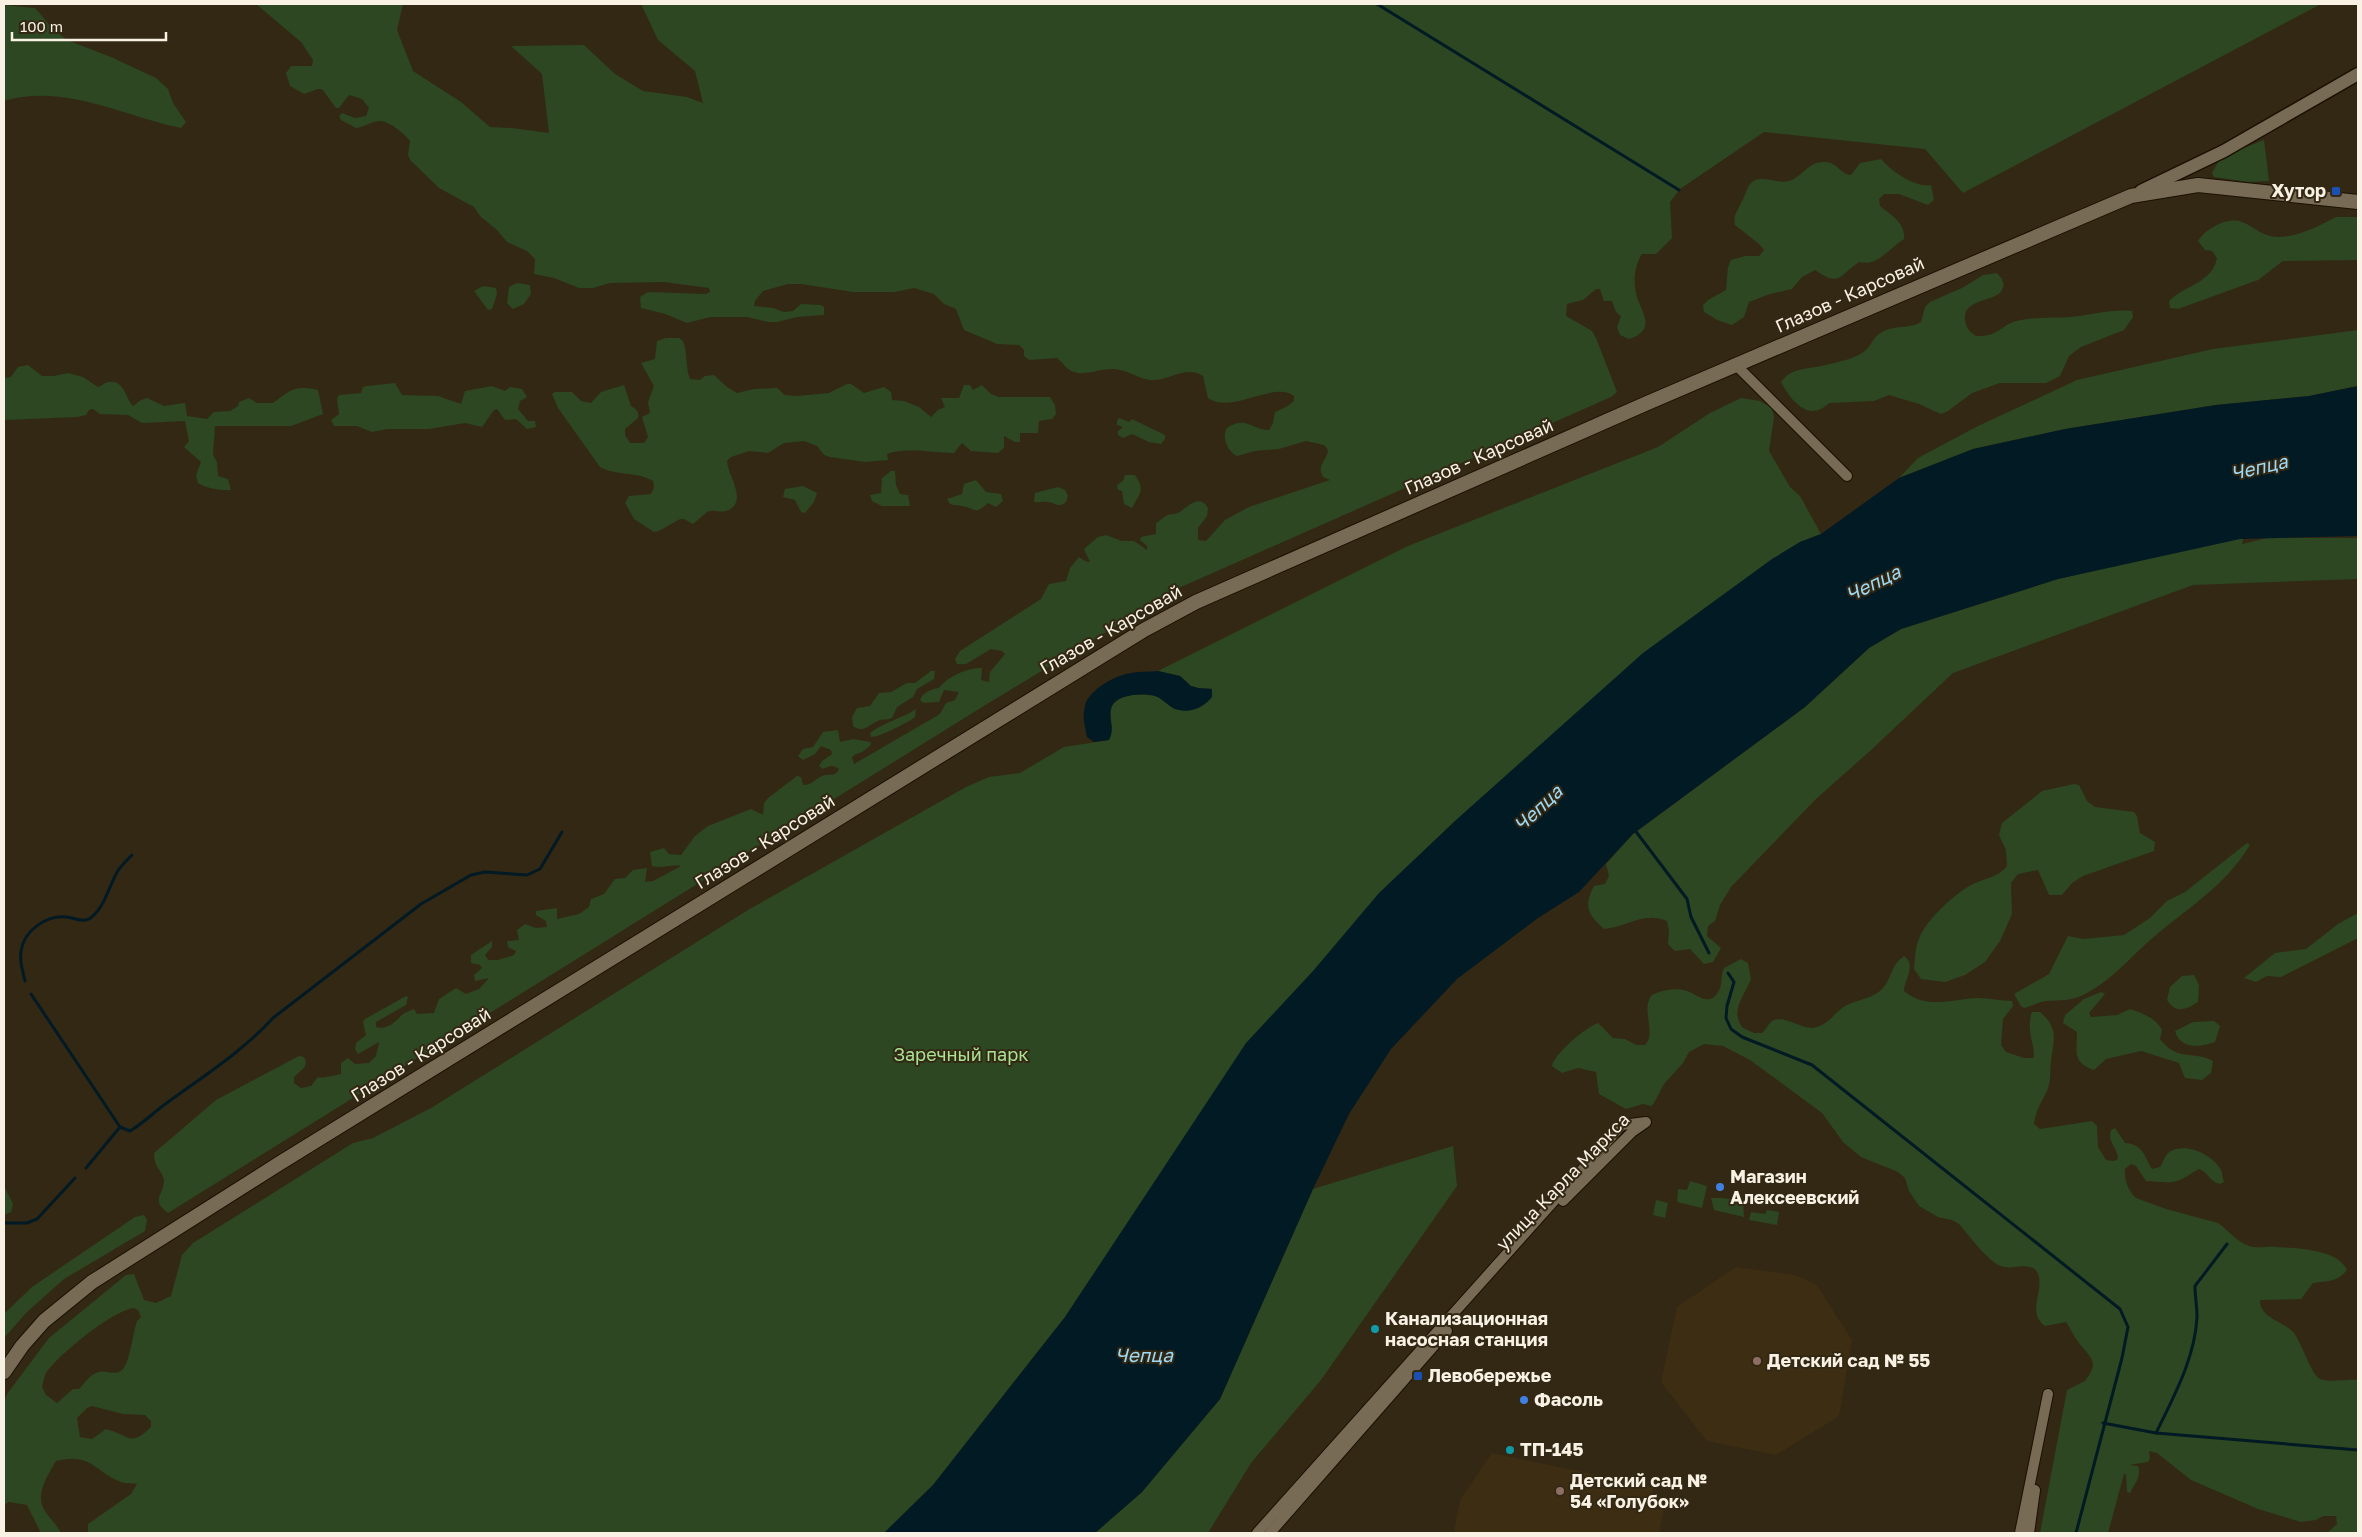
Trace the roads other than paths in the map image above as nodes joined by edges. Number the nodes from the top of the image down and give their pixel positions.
1 (2358, 74) edge
2 (2130, 196) junction
3 (2358, 202) edge
4 (1736, 365) junction
5 (1847, 476) dead end
6 (4, 1372) edge
7 (1257, 1533) edge
8 (1270, 1533) edge
9 (2020, 1533) edge
10 (2029, 1533) edge

1 - 2 street
2 - 3 main road, Глазов - Карсовай
2 - 4 main road, Глазов - Карсовай
4 - 5 street
4 - 6 main road, Глазов - Карсовай
7 - 8 street, улица Карла Маркса
9 - 10 street

